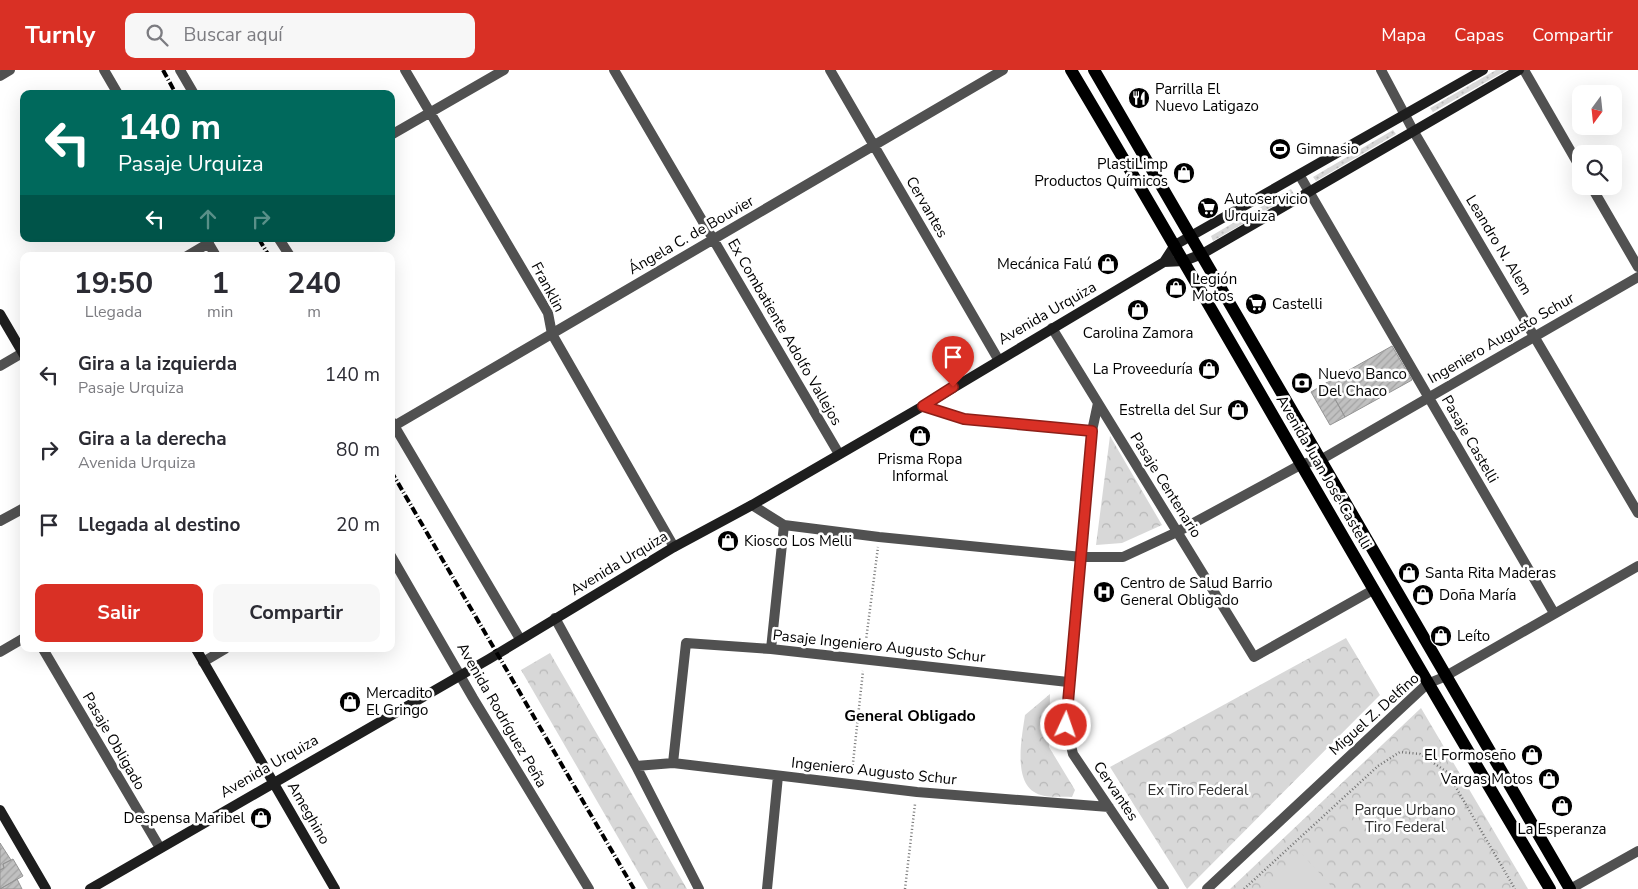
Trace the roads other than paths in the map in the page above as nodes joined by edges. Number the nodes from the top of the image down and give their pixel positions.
1 (10, 70) edge
2 (104, 70) edge
3 (180, 70) edge
4 (404, 70) edge
5 (504, 70) edge
6 (614, 70) edge
7 (830, 70) edge
8 (1004, 70) edge
9 (1071, 70) edge
10 (1094, 70) edge
11 (1381, 70) edge
12 (1483, 70) edge
13 (1519, 70) edge
14 (1524, 70) edge
15 (0, 76) edge
16 (116, 90) edge
17 (192, 90) edge
18 (429, 113) junction
19 (1407, 115) junction
20 (1414, 132) junction
21 (395, 133) edge
22 (874, 145) junction
23 (1572, 153) edge
24 (1300, 176) junction
25 (1309, 192) junction
26 (1597, 195) edge
27 (1192, 237) junction
28 (713, 239) junction
29 (206, 242) edge
30 (1175, 246) junction
31 (192, 252) edge
32 (1202, 254) junction
33 (1164, 262) junction
34 (1184, 262) junction
35 (1638, 267) edge
36 (1638, 276) edge
37 (0, 314) edge
38 (1052, 328) junction
39 (552, 334) junction
40 (1535, 336) junction
41 (20, 349) edge
42 (20, 356) edge
43 (998, 359) junction
44 (0, 366) edge
45 (1428, 397) junction
46 (1098, 403) junction
47 (923, 406) junction
48 (395, 423) edge
49 (395, 427) edge
50 (1092, 431) junction
51 (839, 454) junction
52 (1322, 459) junction
53 (1302, 464) junction
54 (752, 505) junction
55 (20, 510) edge
56 (1638, 513) edge
57 (0, 521) edge
58 (784, 525) junction
59 (1177, 532) junction
60 (674, 547) junction
61 (1082, 557) junction
62 (395, 563) edge
63 (1638, 566) edge
64 (1373, 590) junction
65 (1554, 613) junction
66 (555, 618) junction
67 (520, 639) junction
68 (20, 640) edge
69 (771, 649) junction
70 (0, 652) edge
71 (45, 652) edge
72 (198, 652) edge
73 (220, 652) edge
74 (203, 662) junction
75 (459, 674) junction
76 (1444, 677) junction
77 (1068, 682) junction
78 (1427, 684) junction
79 (673, 763) junction
80 (636, 766) junction
81 (778, 776) junction
82 (274, 781) junction
83 (1109, 807) junction
84 (0, 810) edge
85 (160, 848) junction
86 (1638, 851) edge
87 (46, 889) edge
88 (90, 889) edge
89 (335, 889) edge
90 (589, 889) edge
91 (699, 889) edge
92 (767, 889) edge
93 (1164, 889) edge
94 (1207, 889) edge
95 (1550, 889) edge
96 (1570, 889) edge

1 - 15 street
2 - 16 street
3 - 17 street
4 - 18 street, Franklin
5 - 18 street
6 - 28 street, Ex Combatiente Adolfo Vallejos
7 - 22 street, Cervantes
8 - 22 street, Ángela C. de Bouvier
9 - 30 main road, Avenida Juan José Castelli
10 - 27 main road, Avenida Juan José Castelli
11 - 19 street, Leandro N. Alem
12 - 19 street, Avenida Urquiza
13 - 20 street
14 - 23 street
18 - 21 street
18 - 39 street, Franklin
19 - 20 street, Leandro N. Alem
19 - 24 street, Avenida Urquiza
20 - 25 street
20 - 40 street, Leandro N. Alem
22 - 28 street, Ángela C. de Bouvier
22 - 43 street, Cervantes
24 - 25 street, Pasaje Castelli
24 - 27 street, Avenida Urquiza
25 - 32 street
25 - 45 street, Pasaje Castelli
26 - 35 street
27 - 30 street, Avenida Urquiza
27 - 32 main road, Avenida Juan José Castelli
28 - 39 street, Ángela C. de Bouvier
28 - 51 street, Ex Combatiente Adolfo Vallejos
29 - 31 street
30 - 33 street, Avenida Urquiza
30 - 34 main road, Avenida Juan José Castelli
32 - 34 street
32 - 52 main road, Avenida Juan José Castelli
33 - 34 street
33 - 38 street, Avenida Urquiza
34 - 53 main road, Avenida Juan José Castelli
36 - 40 street, Ingeniero Augusto Schur
37 - 41 street
38 - 43 street, Avenida Urquiza
38 - 46 street, Pasaje Centenario
39 - 48 street, Ángela C. de Bouvier
39 - 60 street, Franklin
40 - 45 street, Ingeniero Augusto Schur
40 - 56 street, Leandro N. Alem
42 - 44 street
43 - 47 street, Avenida Urquiza
45 - 52 street, Ingeniero Augusto Schur
45 - 65 street, Pasaje Castelli
46 - 50 street, Cervantes
46 - 59 street, Pasaje Centenario
47 - 50 street
47 - 51 street, Avenida Urquiza
49 - 67 street
50 - 61 street, Cervantes
51 - 54 street, Avenida Urquiza
52 - 53 street, Ingeniero Augusto Schur
52 - 76 main road, Avenida Juan José Castelli
53 - 59 street, Ingeniero Augusto Schur
53 - 64 main road, Avenida Juan José Castelli
54 - 58 street
54 - 60 street, Avenida Urquiza
55 - 57 street
58 - 61 street, Ingeniero Augusto Schur
58 - 69 street
59 - 61 street, Ingeniero Augusto Schur
59 - 64 street, Pasaje Centenario
60 - 66 street, Avenida Urquiza
61 - 77 street, Cervantes
62 - 75 street, Avenida Rodríguez Peña
63 - 65 street, Miguel Z. Delfino
64 - 78 main road, Avenida Juan José Castelli
65 - 76 street, Miguel Z. Delfino
66 - 67 street, Avenida Urquiza
66 - 80 street
67 - 75 street, Avenida Urquiza
68 - 70 street
69 - 77 street, Pasaje Ingeniero Augusto Schur
69 - 79 street, Pasaje Ingeniero Augusto Schur
71 - 85 street, Pasaje Obligado
72 - 74 street, Ameghino
73 - 74 street
74 - 82 street, Ameghino
75 - 82 street, Avenida Urquiza
75 - 90 street, Avenida Rodríguez Peña
76 - 78 street, Miguel Z. Delfino
76 - 96 main road, Avenida Juan José Castelli
77 - 83 street, Cervantes
78 - 94 street, Miguel Z. Delfino
78 - 95 main road, Avenida Juan José Castelli
79 - 80 street, Ingeniero Augusto Schur
79 - 81 street, Ingeniero Augusto Schur
80 - 91 street
81 - 83 street, Ingeniero Augusto Schur
81 - 92 street
82 - 85 street, Avenida Urquiza
82 - 89 street, Ameghino
83 - 93 street, Cervantes
84 - 87 street
85 - 88 street, Avenida Urquiza
86 - 96 street

